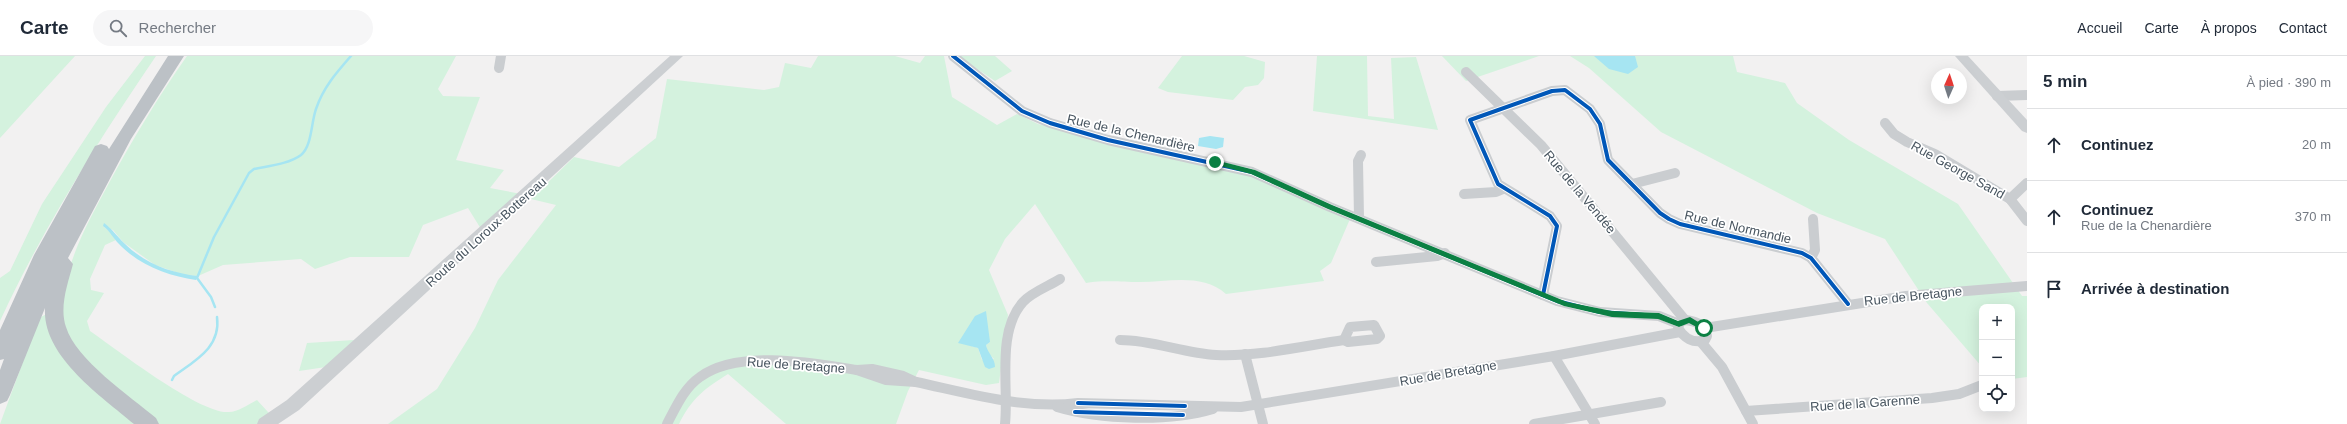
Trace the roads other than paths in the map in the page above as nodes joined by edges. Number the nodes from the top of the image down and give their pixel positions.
1 (163, 56) edge
2 (176, 56) edge
3 (502, 56) edge
4 (677, 56) edge
5 (953, 56) edge
6 (1961, 56) edge
7 (499, 68) dead end
8 (1466, 72) dead end
9 (2027, 95) edge
10 (1997, 96) junction
11 (1504, 109) junction
12 (1885, 123) dead end
13 (2027, 128) edge
14 (1361, 155) dead end
15 (1675, 173) dead end
16 (2027, 183) edge
17 (1632, 184) junction
18 (1503, 188) junction
19 (92, 190) junction
20 (1464, 194) dead end
21 (2010, 199) junction
22 (1359, 218) junction
23 (1813, 219) dead end
24 (2027, 221) edge
25 (1445, 253) junction
26 (1811, 258) junction
27 (1376, 262) dead end
28 (1060, 279) dead end
29 (2027, 286) edge
30 (1543, 295) junction
31 (1848, 304) junction
32 (1681, 326) junction
33 (1704, 328) junction
34 (1120, 340) dead end
35 (1344, 340) dead end
36 (1701, 342) junction
37 (0, 352) edge
38 (1245, 354) junction
39 (1554, 356) junction
40 (1979, 386) edge
41 (0, 395) edge
42 (1006, 400) junction
43 (1661, 402) dead end
44 (293, 405) junction
45 (1258, 405) junction
46 (1746, 411) junction
47 (1592, 420) edge
48 (149, 424) edge
49 (265, 424) edge
50 (277, 424) edge
51 (667, 424) edge
52 (1005, 424) edge
53 (1263, 424) edge
54 (1534, 424) edge
55 (1753, 424) edge

1 - 37 highway
2 - 19 highway
3 - 7 street
4 - 44 main road, Route du Loroux-Bottereau
5 - 22 street, Rue de la Chenardière
6 - 10 main road
8 - 11 street, Rue de la Vendée
9 - 10 street
10 - 13 main road
11 - 17 street, Rue de Normandie
11 - 18 street
11 - 32 street, Rue de la Vendée
12 - 21 street, Rue George Sand
14 - 22 street
15 - 17 street
16 - 21 street
17 - 26 street, Rue de Normandie
18 - 20 street
18 - 30 street
19 - 41 highway
19 - 48 highway
21 - 24 street, Rue George Sand
22 - 25 street, Rue de la Chenardière
23 - 26 street
25 - 27 street
25 - 30 street, Rue de la Chenardière
26 - 31 street, Rue de Normandie
28 - 42 street
29 - 31 street, Rue de Bretagne
30 - 32 street, Rue de la Chenardière
31 - 33 street, Rue de Bretagne
32 - 33 street
32 - 36 street
32 - 39 street, Rue de Bretagne
33 - 36 street
34 - 38 street
35 - 38 street
36 - 46 street
38 - 45 street
39 - 45 street, Rue de Bretagne
39 - 47 street
40 - 46 street, Rue de la Garenne
42 - 45 street, Rue de Bretagne
42 - 51 street, Rue de Bretagne
42 - 52 street
43 - 47 street
44 - 49 main road, Route du Loroux-Bottereau
44 - 50 main road, Route du Loroux-Bottereau
45 - 53 street
46 - 55 street
47 - 54 street

